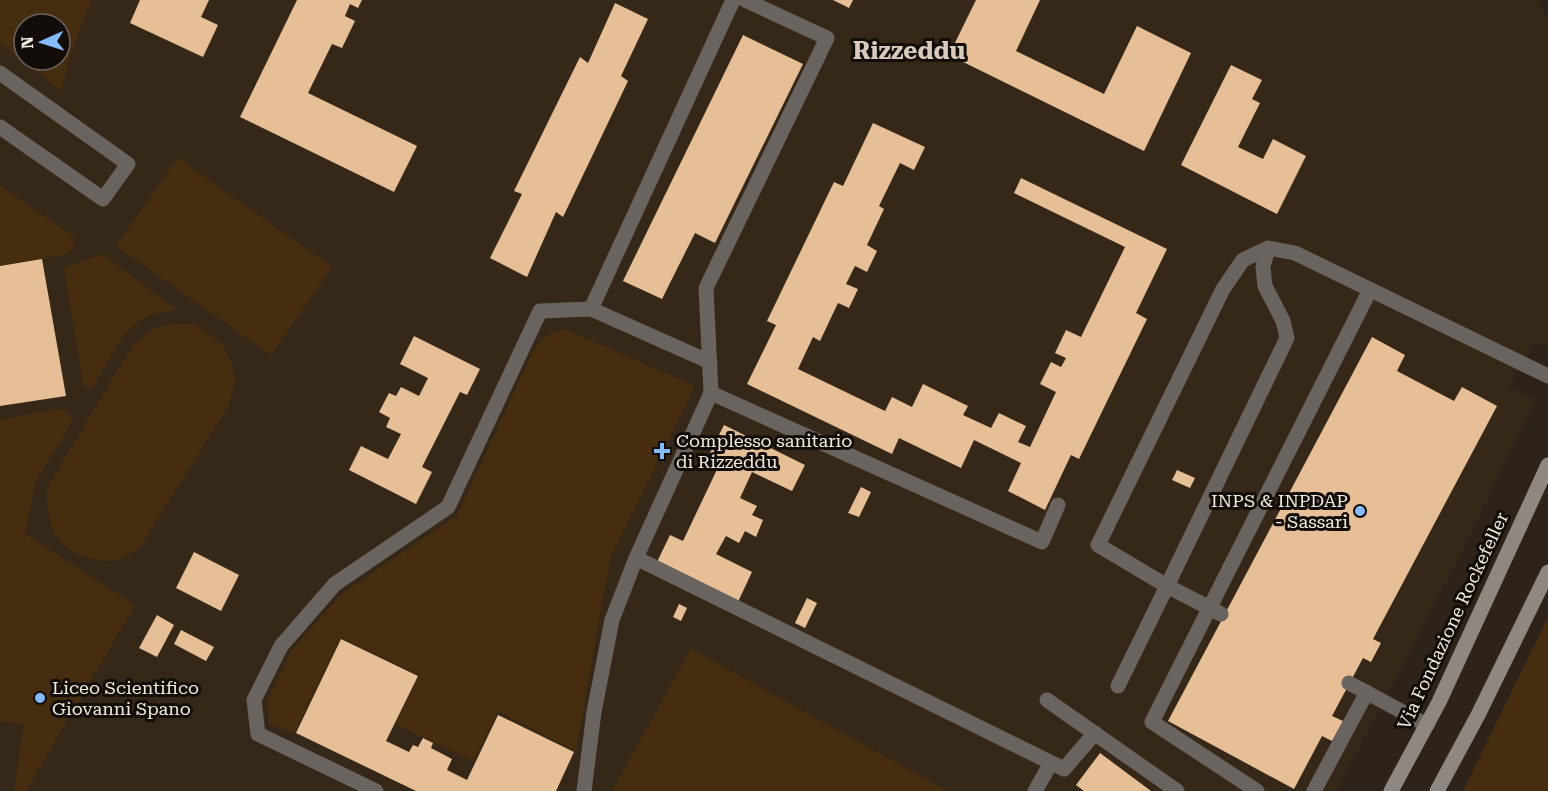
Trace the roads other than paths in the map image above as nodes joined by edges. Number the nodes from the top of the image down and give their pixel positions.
1 (733, 0) edge
2 (745, 0) edge
3 (0, 73) edge
4 (0, 128) edge
5 (1268, 248) junction
6 (1370, 290) junction
7 (591, 309) junction
8 (710, 362) junction
9 (1548, 376) edge
10 (711, 393) junction
11 (1548, 465) edge
12 (1058, 505) dead end
13 (636, 558) junction
14 (1547, 576) edge
15 (1167, 586) junction
16 (1222, 615) dead end
17 (1350, 683) dead end
18 (1118, 686) dead end
19 (1366, 692) junction
20 (1047, 700) dead end
21 (1427, 725) junction
22 (1095, 733) junction
23 (1052, 763) junction
24 (376, 791) edge
25 (584, 791) edge
26 (1035, 791) edge
27 (1177, 791) edge
28 (1257, 791) edge
29 (1314, 791) edge
30 (1390, 791) edge
31 (1437, 791) edge

1 - 7 lane
2 - 8 lane
3 - 4 lane
5 - 6 lane
5 - 15 lane
5 - 15 lane
6 - 9 lane
6 - 28 lane
7 - 8 lane
7 - 24 lane
8 - 10 lane
10 - 12 lane
10 - 13 lane
11 - 21 main road, Via Fondazione Rockefeller
13 - 23 lane
13 - 25 lane
14 - 31 main road
15 - 16 lane, bridge
15 - 18 lane
17 - 19 lane
19 - 21 lane
19 - 29 lane
20 - 22 lane
21 - 30 main road, Via Fondazione Rockefeller
22 - 23 lane
22 - 27 lane
23 - 26 lane

